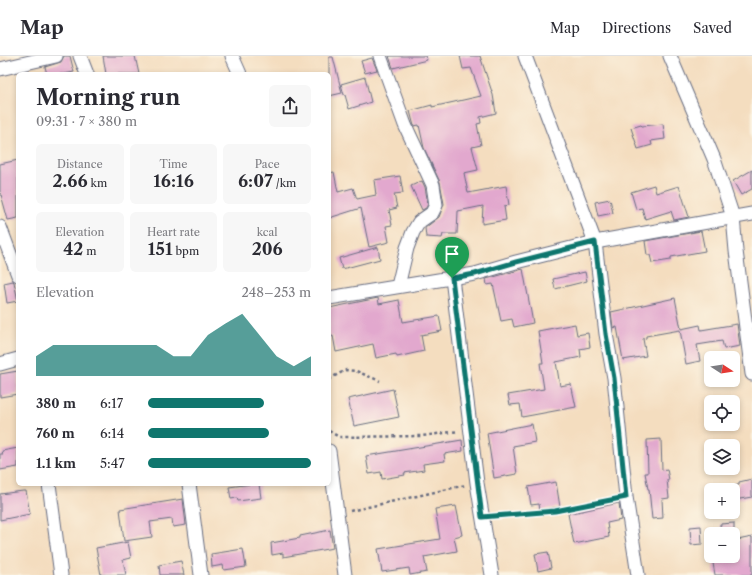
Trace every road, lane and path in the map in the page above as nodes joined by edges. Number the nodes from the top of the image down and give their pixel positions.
1 (56, 56) edge
2 (80, 56) edge
3 (232, 56) edge
4 (380, 56) edge
5 (526, 56) edge
6 (670, 56) edge
7 (1, 66) edge
8 (86, 72) edge
9 (239, 72) edge
10 (752, 214) edge
11 (733, 217) junction
12 (0, 227) edge
13 (595, 242) junction
14 (16, 270) edge
15 (452, 278) junction
16 (398, 286) junction
17 (331, 298) edge
18 (16, 360) edge
19 (0, 364) edge
20 (752, 374) edge
21 (331, 378) edge
22 (380, 381) dead end
23 (471, 429) junction
24 (331, 432) edge
25 (331, 466) edge
26 (477, 483) junction
27 (49, 486) edge
28 (188, 486) edge
29 (626, 497) junction
30 (337, 513) junction
31 (482, 517) junction
32 (60, 575) edge
33 (201, 575) edge
34 (345, 575) edge
35 (492, 575) edge
36 (638, 575) edge

1 - 7 street
2 - 8 street
3 - 9 street
4 - 16 street
5 - 13 street
6 - 11 street
10 - 11 street
11 - 13 street
11 - 20 street
12 - 14 street
13 - 15 street
13 - 29 street
15 - 16 street
15 - 23 street
16 - 17 street
18 - 19 street
21 - 22 path
23 - 24 path
23 - 26 street
25 - 30 street
26 - 30 path
26 - 31 street
27 - 32 street
28 - 33 street
29 - 31 path
29 - 36 street
30 - 34 street
31 - 35 street

